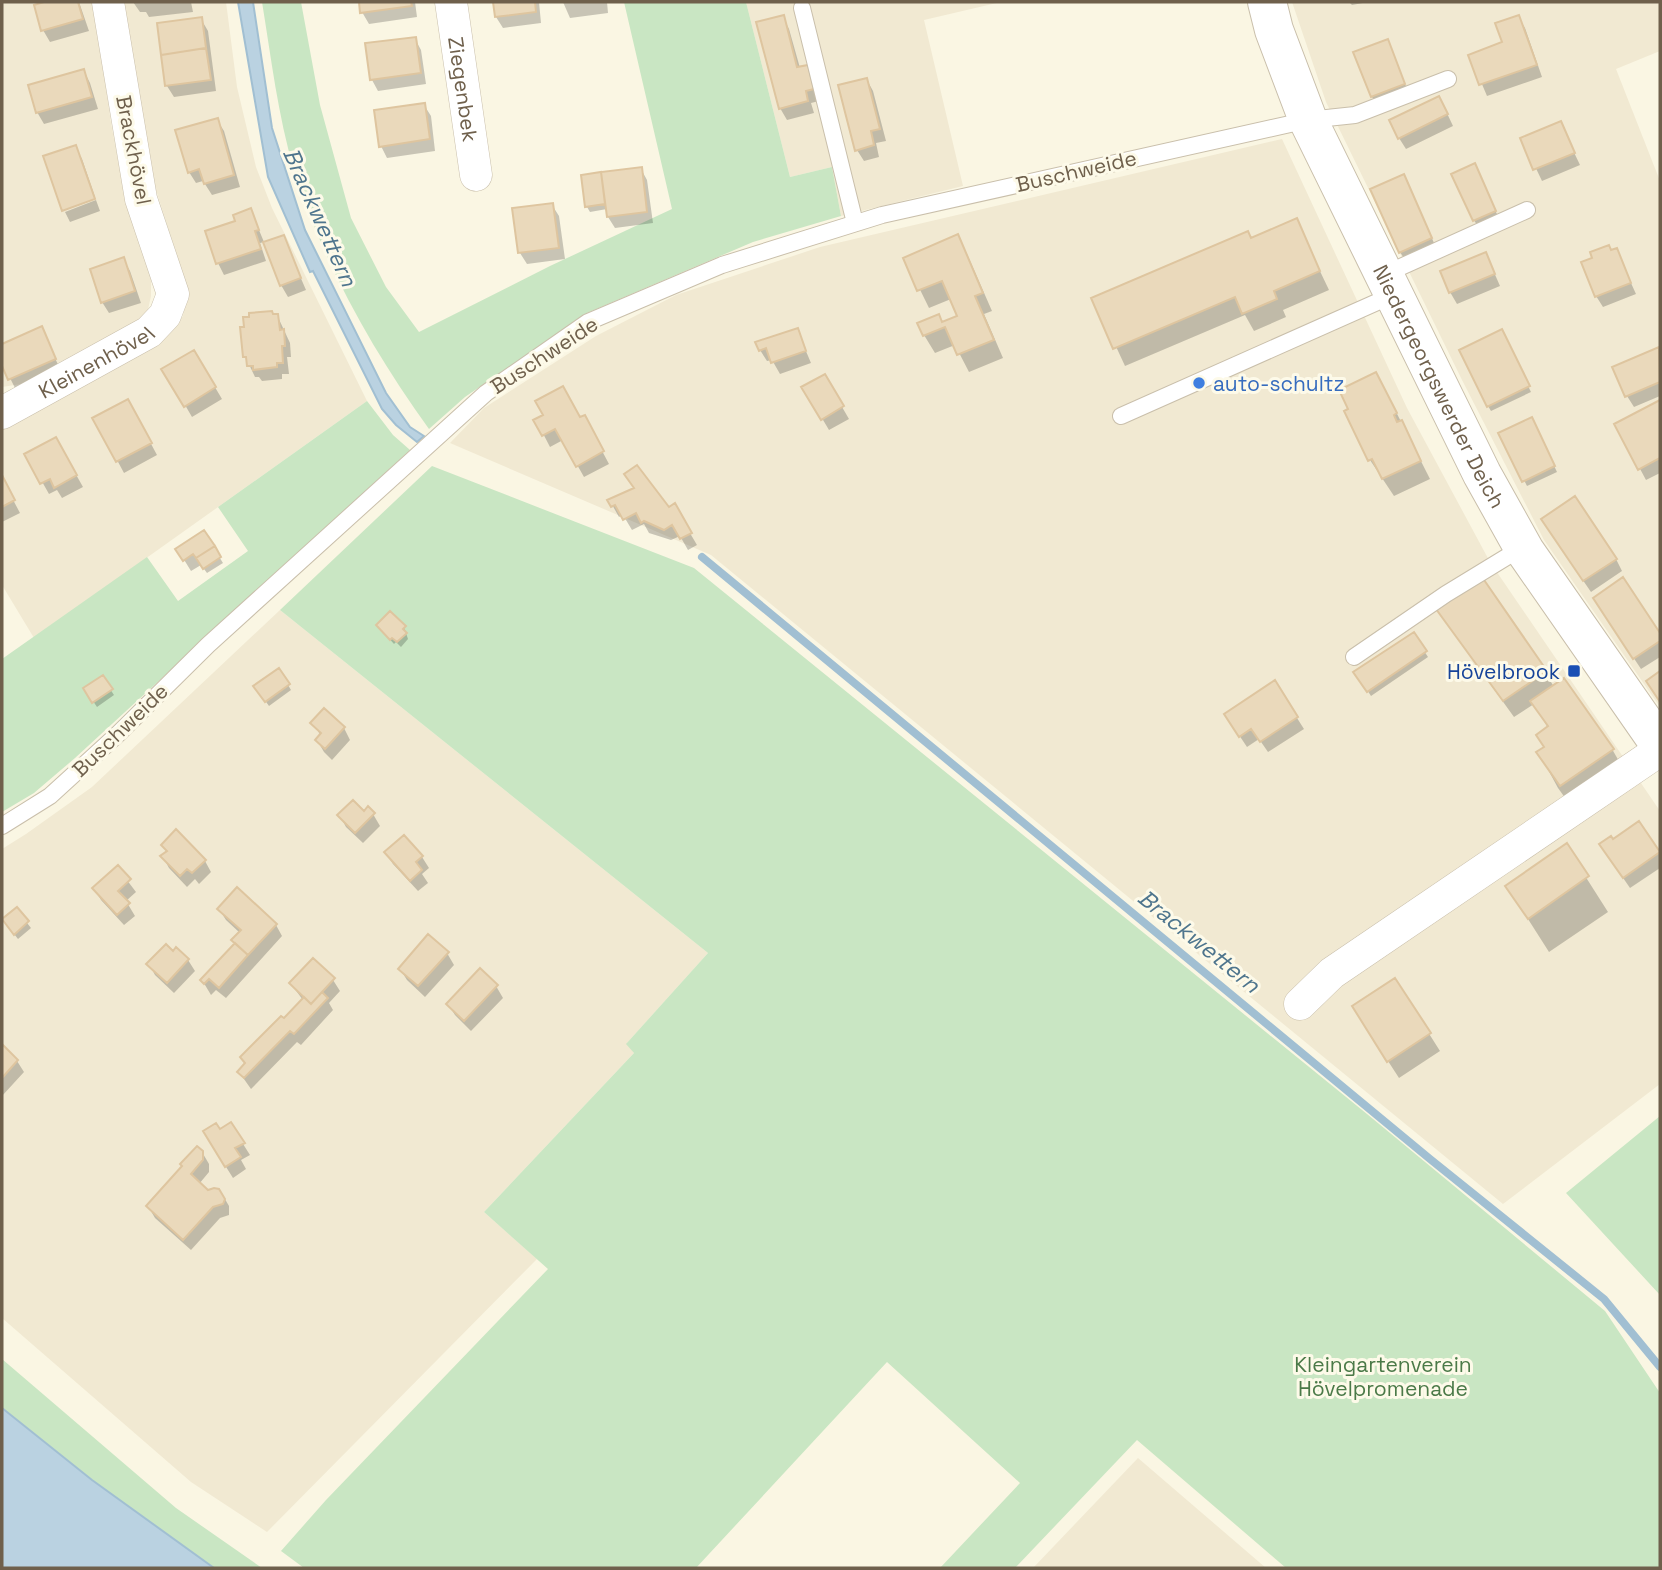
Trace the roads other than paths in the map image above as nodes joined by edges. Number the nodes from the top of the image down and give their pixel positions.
1 (108, 2) edge
2 (451, 2) edge
3 (1266, 2) edge
4 (802, 8) dead end
5 (1448, 79) dead end
6 (1308, 120) junction
7 (476, 175) dead end
8 (1527, 210) dead end
9 (855, 223) junction
10 (1388, 285) junction
11 (173, 294) joint
12 (2, 413) edge
13 (1121, 416) dead end
14 (1523, 547) junction
15 (1354, 657) dead end
16 (1660, 747) edge
17 (2, 826) edge
18 (1300, 1004) dead end

1 - 11 street, Brackhövel
2 - 7 street, Ziegenbek
3 - 6 street, Niedergeorgswerder Deich
4 - 9 lane
5 - 6 lane, Buschweide
6 - 9 lane, Buschweide
6 - 10 street, Niedergeorgswerder Deich
8 - 10 lane
9 - 17 lane, Buschweide
10 - 13 lane
10 - 14 street, Niedergeorgswerder Deich
11 - 12 street, Kleinenhövel
14 - 15 lane
14 - 16 street, Niedergeorgswerder Deich
16 - 18 street

